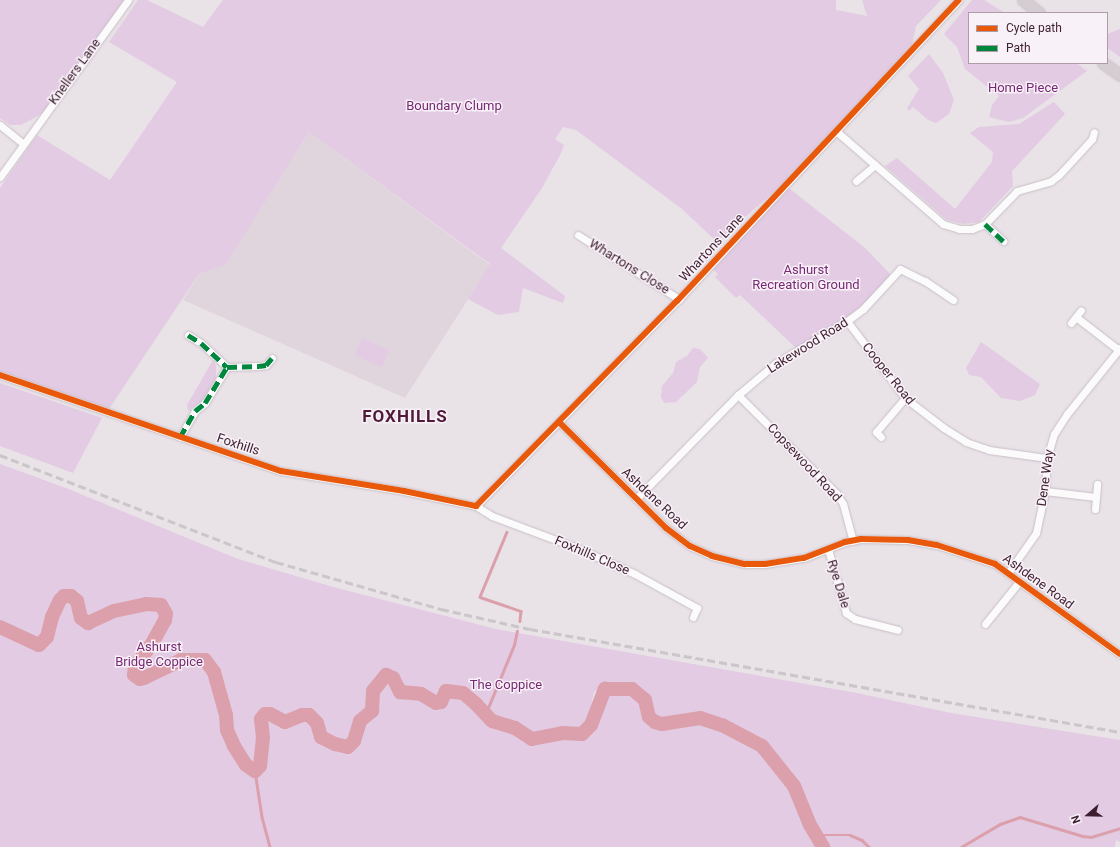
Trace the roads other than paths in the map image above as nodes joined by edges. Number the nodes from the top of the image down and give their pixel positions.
1 (128, 0) edge
2 (959, 0) edge
3 (1023, 0) edge
4 (1039, 12) edge
5 (1104, 64) edge
6 (1120, 75) edge
7 (0, 125) edge
8 (836, 131) junction
9 (1094, 132) dead end
10 (22, 143) junction
11 (875, 165) junction
12 (0, 177) edge
13 (856, 181) dead end
14 (985, 224) junction
15 (578, 235) dead end
16 (1003, 241) dead end
17 (679, 299) junction
18 (953, 300) dead end
19 (1081, 310) dead end
20 (1076, 317) junction
21 (847, 321) junction
22 (1071, 323) dead end
23 (188, 335) dead end
24 (1120, 349) edge
25 (272, 358) dead end
26 (227, 367) junction
27 (0, 375) edge
28 (738, 395) junction
29 (906, 398) junction
30 (560, 423) junction
31 (876, 433) dead end
32 (180, 437) junction
33 (1047, 458) junction
34 (1097, 484) dead end
35 (1045, 491) junction
36 (1096, 497) junction
37 (636, 499) junction
38 (476, 506) junction
39 (1095, 509) dead end
40 (853, 540) junction
41 (828, 549) junction
42 (1008, 573) junction
43 (1019, 582) junction
44 (693, 617) dead end
45 (986, 624) dead end
46 (898, 630) dead end
47 (1120, 654) edge

1 - 10 street, Knellers Lane
2 - 8 street, Whartons Lane
3 - 4 main road
5 - 6 main road
7 - 10 street
8 - 11 street
8 - 17 street, Whartons Lane
9 - 14 street
10 - 12 street, Knellers Lane
11 - 13 street
11 - 14 street
14 - 16 street
15 - 17 street, Whartons Close
17 - 30 street, Whartons Lane
18 - 21 street, Lakewood Road
19 - 20 street
20 - 22 street
20 - 24 street
21 - 28 street, Lakewood Road
21 - 29 street, Cooper Road
23 - 26 street
24 - 33 street, Dene Way
25 - 26 street
26 - 32 street
27 - 32 street, Foxhills
28 - 37 street, Lakewood Road
28 - 40 street, Copsewood Road
29 - 31 street
29 - 33 street, Cooper Road
30 - 37 street, Ashdene Road
30 - 38 street, Whartons Lane
32 - 38 street, Foxhills
33 - 35 street, Dene Way
34 - 36 street
35 - 36 street
35 - 42 street, Dene Way
36 - 39 street
37 - 41 street, Ashdene Road
38 - 44 street, Foxhills Close
40 - 41 street, Ashdene Road
40 - 42 street, Ashdene Road
41 - 46 street, Rye Dale
42 - 43 street, Ashdene Road
43 - 45 street
43 - 47 street, Ashdene Road

